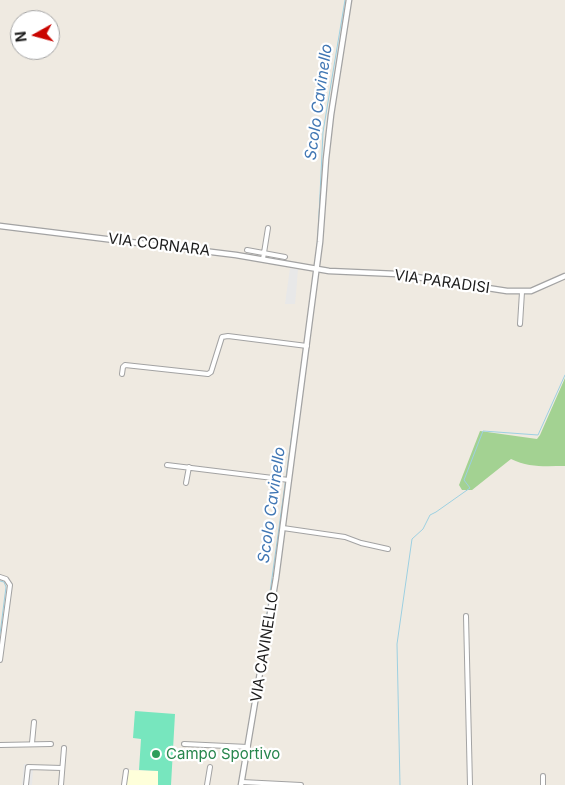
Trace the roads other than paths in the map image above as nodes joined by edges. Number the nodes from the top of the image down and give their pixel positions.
1 (349, 0) edge
2 (0, 226) edge
3 (268, 228) dead end
4 (248, 250) dead end
5 (263, 253) junction
6 (285, 257) dead end
7 (262, 259) junction
8 (317, 270) junction
9 (565, 276) edge
10 (522, 292) junction
11 (520, 324) dead end
12 (305, 346) junction
13 (122, 374) dead end
14 (167, 465) dead end
15 (189, 468) junction
16 (287, 479) junction
17 (186, 483) dead end
18 (283, 528) junction
19 (388, 549) dead end
20 (0, 577) edge
21 (466, 616) dead end
22 (0, 660) edge
23 (34, 722) dead end
24 (32, 743) junction
25 (50, 744) dead end
26 (184, 744) dead end
27 (0, 745) edge
28 (64, 748) dead end
29 (248, 748) junction
30 (210, 767) dead end
31 (62, 768) junction
32 (126, 771) dead end
33 (543, 776) dead end
34 (242, 783) edge
35 (26, 785) edge
36 (61, 785) edge
37 (124, 785) edge
38 (207, 785) edge
39 (301, 785) edge
40 (470, 785) edge
41 (543, 785) edge

1 - 8 street, VIA CAVINELLO
2 - 7 street, VIA CORNARA
3 - 5 street
4 - 5 street
5 - 6 street
5 - 7 street
7 - 8 street, VIA CORNARA
8 - 10 street, VIA PARADISI
8 - 12 street, VIA CAVINELLO
9 - 10 street, VIA PARADISI
10 - 11 street
12 - 13 street
12 - 16 street, VIA CAVINELLO
14 - 15 street
15 - 16 street
15 - 17 street
16 - 18 street, VIA CAVINELLO
18 - 19 street
18 - 29 street, VIA CAVINELLO
20 - 22 street
21 - 40 street
23 - 24 street
24 - 25 street
24 - 27 street
26 - 29 street
28 - 31 street
29 - 34 street, VIA CAVINELLO
30 - 38 street
31 - 35 street
31 - 36 street
32 - 37 street
33 - 41 street
34 - 39 street

